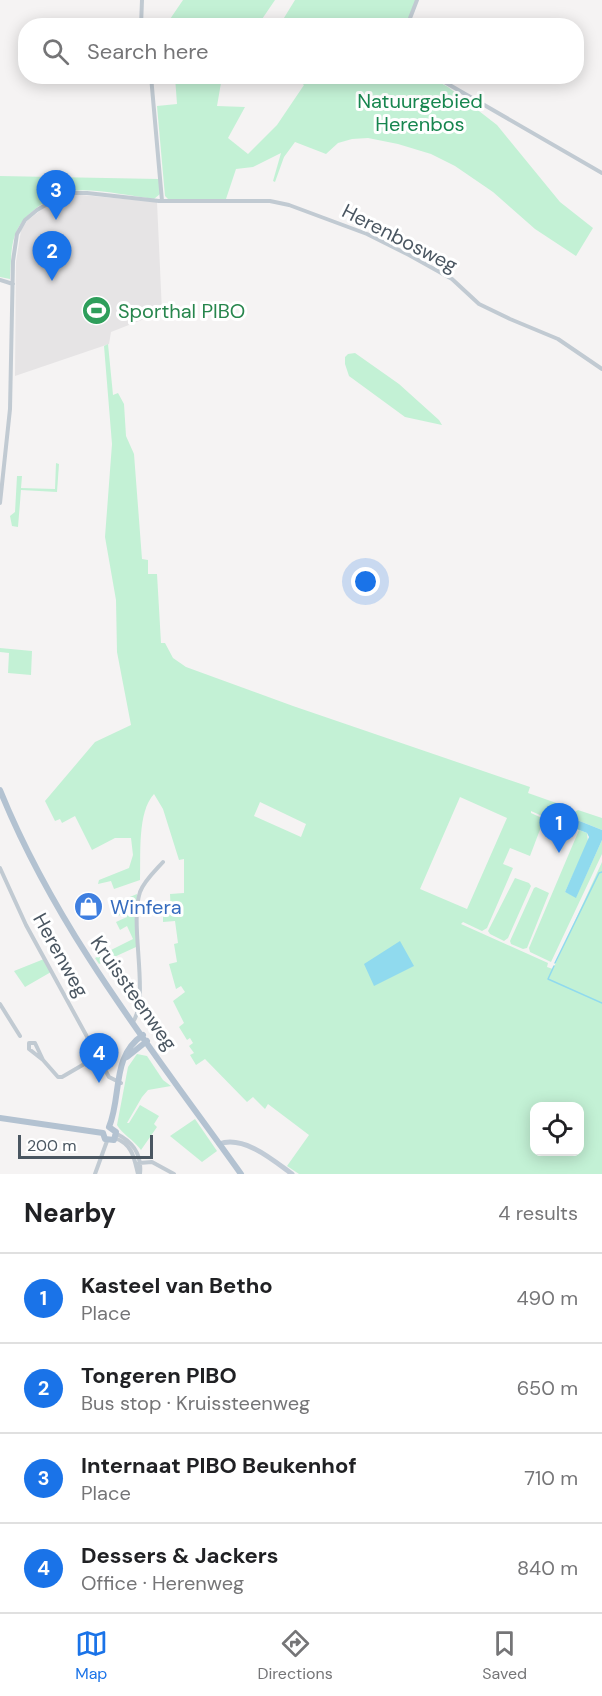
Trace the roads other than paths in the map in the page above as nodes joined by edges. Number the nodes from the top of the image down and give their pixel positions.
1 (142, 0) edge
2 (417, 0) edge
3 (141, 18) edge
4 (410, 18) edge
5 (152, 84) edge
6 (448, 84) edge
7 (602, 173) edge
8 (162, 201) junction
9 (0, 280) edge
10 (13, 284) junction
11 (602, 369) edge
12 (0, 503) edge
13 (0, 790) edge
14 (163, 862) dead end
15 (0, 868) edge
16 (0, 1004) edge
17 (133, 1022) junction
18 (20, 1036) dead end
19 (145, 1038) junction
20 (98, 1056) junction
21 (43, 1060) junction
22 (120, 1083) junction
23 (0, 1118) edge
24 (114, 1132) junction
25 (103, 1133) junction
26 (107, 1141) junction
27 (219, 1144) junction
28 (138, 1163) junction
29 (95, 1174) edge
30 (139, 1174) edge
31 (174, 1174) edge
32 (240, 1174) edge
33 (292, 1174) edge

1 - 3 street
2 - 4 street
5 - 8 street
6 - 7 street
8 - 10 street, Herenbosweg
8 - 11 street, Herenbosweg
9 - 10 street
10 - 12 street, Herenbosweg
13 - 17 main road, Kruissteenweg
14 - 17 street
15 - 20 street, Herenweg
16 - 18 street
17 - 19 main road, Kruissteenweg
19 - 22 main road
19 - 27 main road, Kruissteenweg
20 - 21 street
20 - 22 street, Herenweg
21 - 21 street
22 - 24 main road
23 - 25 main road
24 - 25 main road
24 - 26 main road
24 - 28 street
25 - 26 main road
26 - 29 street
27 - 32 main road, Kruissteenweg
27 - 33 street
28 - 30 street
28 - 31 street

